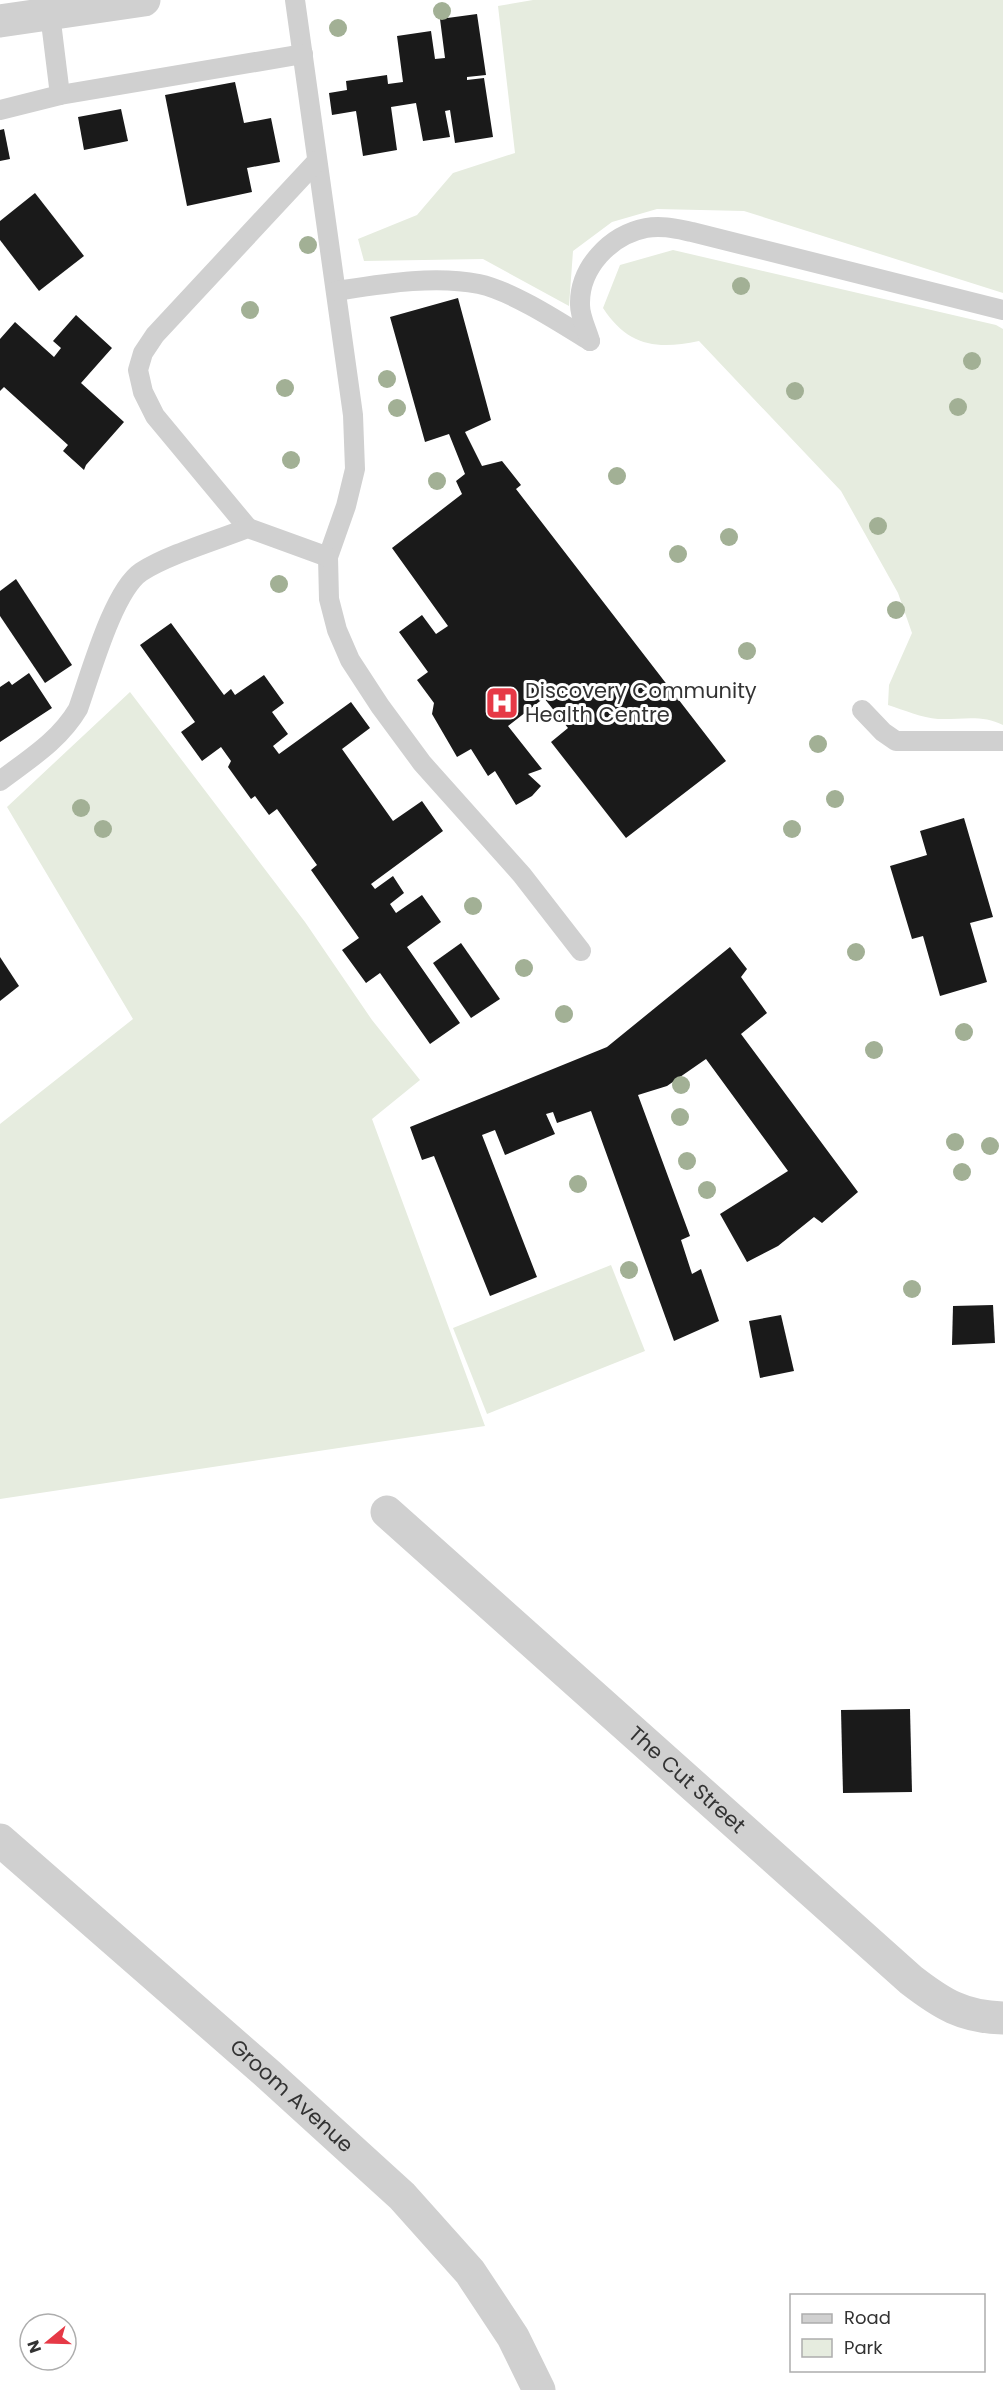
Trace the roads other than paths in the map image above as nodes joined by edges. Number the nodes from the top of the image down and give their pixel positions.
1 (144, 0) edge
2 (295, 0) edge
3 (50, 14) junction
4 (0, 21) edge
5 (303, 54) junction
6 (60, 95) junction
7 (0, 110) edge
8 (317, 161) junction
9 (336, 291) junction
10 (1003, 310) edge
11 (248, 528) junction
12 (328, 557) junction
13 (862, 710) dead end
14 (1003, 741) edge
15 (0, 781) edge
16 (581, 951) dead end
17 (387, 1512) dead end
18 (0, 1840) edge
19 (1003, 2018) edge
20 (539, 2390) edge

1 - 3 street
2 - 5 lane
3 - 4 street
3 - 6 lane
5 - 6 lane
5 - 8 lane
6 - 7 lane
8 - 9 lane
8 - 11 lane
9 - 10 lane
9 - 12 lane
11 - 12 lane
11 - 15 lane
12 - 16 lane
13 - 14 lane
17 - 19 street, The Cut Street
18 - 20 street, Groom Avenue

